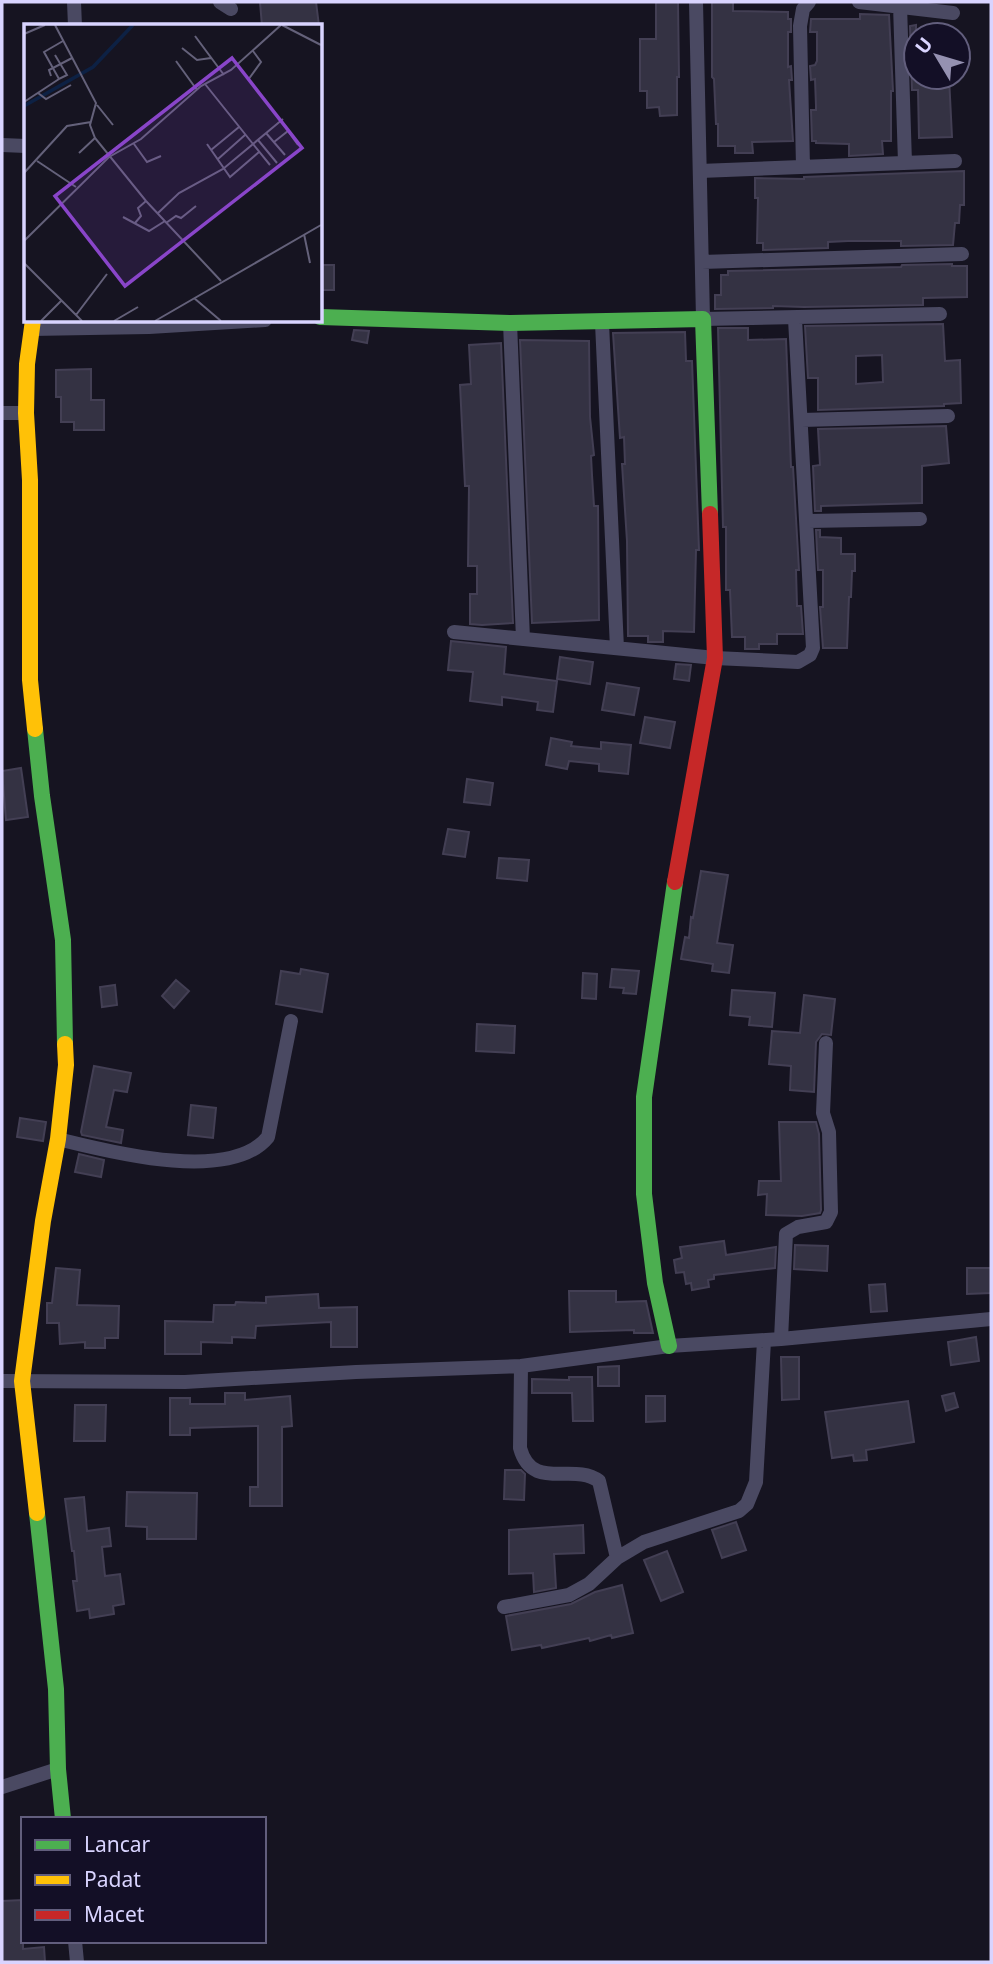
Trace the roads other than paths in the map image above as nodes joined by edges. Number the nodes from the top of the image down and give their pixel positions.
1 (74, 2) edge
2 (696, 2) edge
3 (809, 2) edge
4 (859, 2) edge
5 (900, 5) junction
6 (953, 13) dead end
7 (75, 24) edge
8 (2, 145) edge
9 (24, 146) edge
10 (955, 161) dead end
11 (905, 163) junction
12 (803, 167) junction
13 (700, 171) junction
14 (961, 254) dead end
15 (702, 262) junction
16 (940, 314) dead end
17 (322, 317) edge
18 (703, 319) junction
19 (794, 319) junction
20 (232, 322) edge
21 (602, 323) junction
22 (510, 324) junction
23 (32, 325) edge
24 (2, 413) edge
25 (26, 413) junction
26 (948, 416) dead end
27 (802, 420) junction
28 (920, 519) dead end
29 (807, 521) junction
30 (454, 632) dead end
31 (523, 639) junction
32 (617, 648) junction
33 (715, 658) junction
34 (291, 1021) dead end
35 (826, 1043) dead end
36 (58, 1139) junction
37 (991, 1319) edge
38 (781, 1339) junction
39 (764, 1341) junction
40 (669, 1346) junction
41 (521, 1366) junction
42 (2, 1381) edge
43 (22, 1381) junction
44 (617, 1558) junction
45 (504, 1608) dead end
46 (58, 1769) junction
47 (2, 1787) edge
48 (63, 1817) edge
49 (75, 1943) edge
50 (77, 1962) edge

1 - 7 street
2 - 13 street
3 - 12 street
4 - 5 street
5 - 6 street
5 - 11 street
8 - 9 street
10 - 11 street
11 - 12 street
12 - 13 street
13 - 15 street
14 - 15 street
15 - 18 street
16 - 19 street
17 - 22 street
18 - 19 street
18 - 21 street
18 - 33 street
19 - 27 street
20 - 23 street
21 - 22 street
21 - 32 street
22 - 31 street
23 - 25 street
24 - 25 street
25 - 36 street
26 - 27 street
27 - 29 street
28 - 29 street
29 - 33 street
30 - 31 street
31 - 32 street
32 - 33 street
33 - 40 street
34 - 36 street
35 - 38 street
36 - 43 street
37 - 38 street
38 - 39 street
39 - 40 street
39 - 44 street
40 - 41 street
41 - 43 street
41 - 44 street
42 - 43 street
43 - 46 street
44 - 45 street
46 - 47 street
46 - 48 street
49 - 50 street

